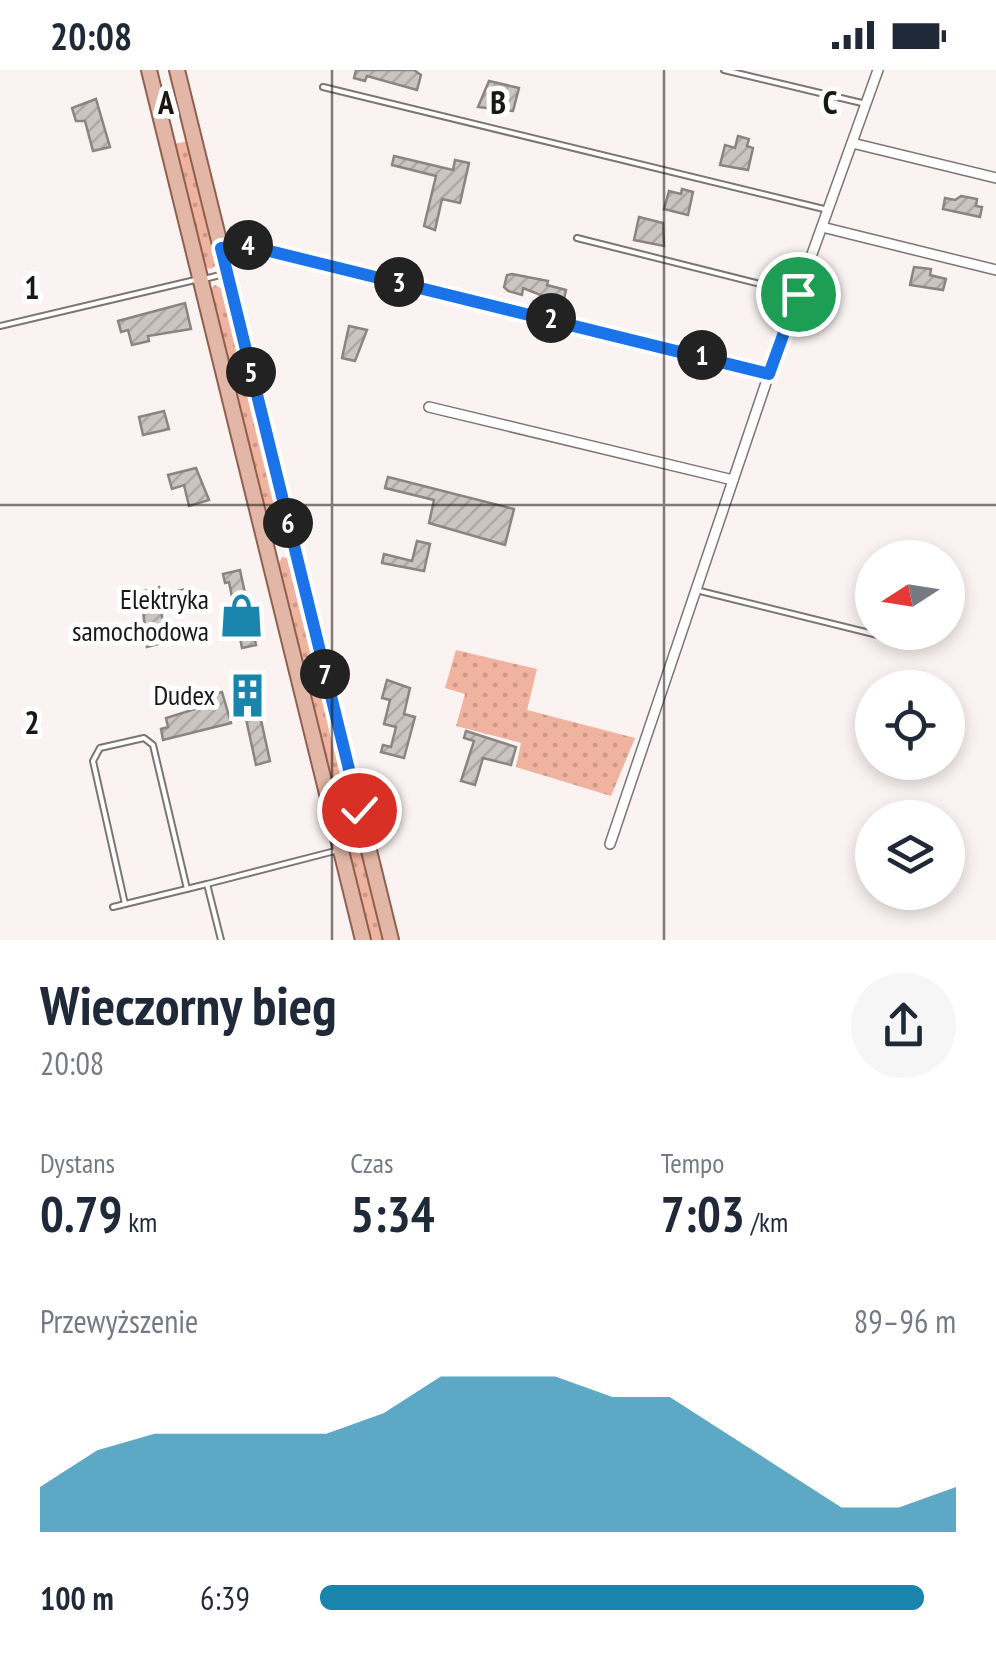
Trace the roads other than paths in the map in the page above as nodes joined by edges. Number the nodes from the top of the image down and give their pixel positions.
1 (149, 70) edge
2 (177, 70) edge
3 (724, 70) edge
4 (878, 70) edge
5 (323, 87) dead end
6 (866, 104) junction
7 (852, 143) junction
8 (996, 178) edge
9 (828, 210) junction
10 (822, 227) junction
11 (577, 238) dead end
12 (221, 248) junction
13 (996, 270) edge
14 (227, 274) junction
15 (200, 280) junction
16 (798, 294) junction
17 (0, 326) edge
18 (769, 374) junction
19 (429, 407) dead end
20 (733, 480) junction
21 (294, 548) junction
22 (268, 554) junction
23 (696, 590) junction
24 (855, 629) edge
25 (610, 844) dead end
26 (341, 850) junction
27 (207, 884) junction
28 (188, 889) junction
29 (125, 904) junction
30 (112, 907) dead end
31 (221, 940) edge
32 (363, 940) edge
33 (391, 940) edge

1 - 15 main road
2 - 12 main road
3 - 6 lane
4 - 6 street
5 - 9 lane
6 - 7 street
7 - 8 street
7 - 9 street
9 - 10 street
10 - 13 street
10 - 16 street
11 - 16 lane
12 - 14 main road
12 - 18 street
14 - 15 lane
14 - 21 main road
15 - 17 lane
15 - 22 main road
16 - 18 street
18 - 20 street
19 - 20 street
20 - 23 street
21 - 22 main road
21 - 33 main road
22 - 26 main road
23 - 24 lane
23 - 25 street
26 - 27 lane
26 - 32 main road
27 - 28 lane
27 - 31 lane
28 - 29 lane
28 - 29 lane
29 - 30 lane

